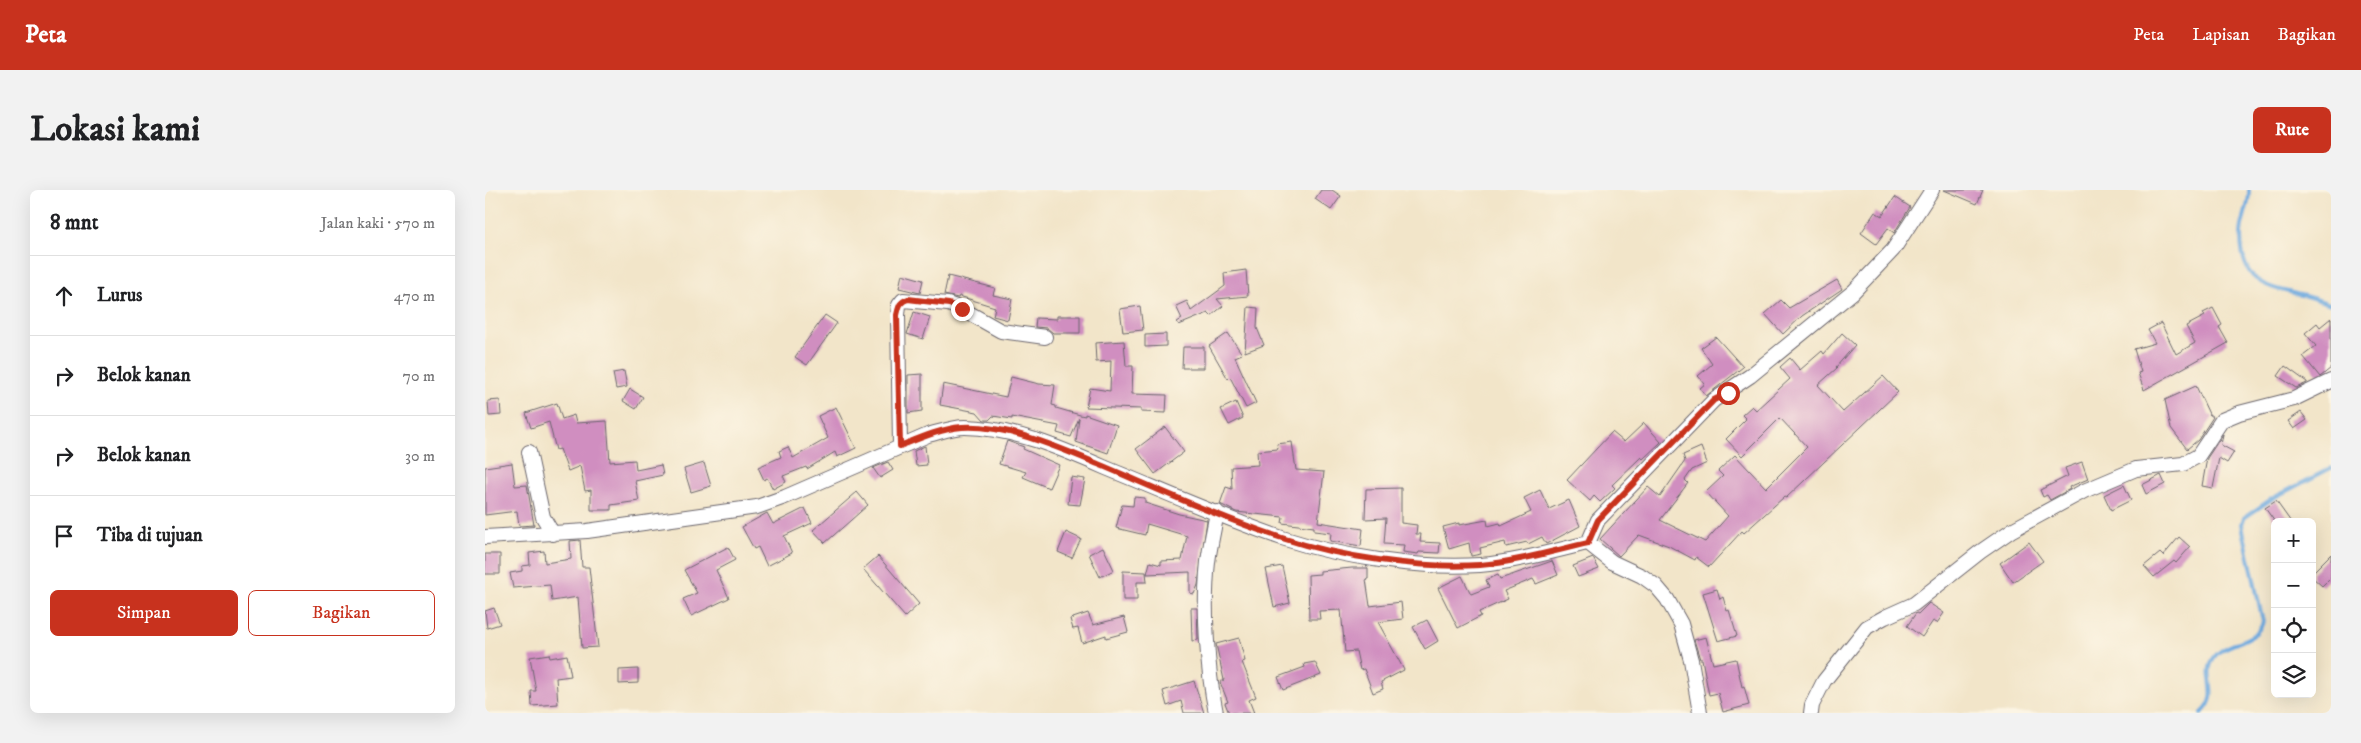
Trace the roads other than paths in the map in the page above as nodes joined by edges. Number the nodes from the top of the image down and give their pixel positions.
1 (1932, 190) edge
2 (1045, 337) dead end
3 (2331, 381) edge
4 (900, 446) junction
5 (529, 452) dead end
6 (1217, 512) junction
7 (553, 534) junction
8 (485, 537) edge
9 (1588, 543) junction
10 (1216, 713) edge
11 (1700, 713) edge
12 (1811, 713) edge

1 - 9 street
2 - 4 street
3 - 12 street
4 - 6 street
4 - 7 street
5 - 7 street
6 - 9 street
6 - 10 street
7 - 8 street
9 - 11 street

